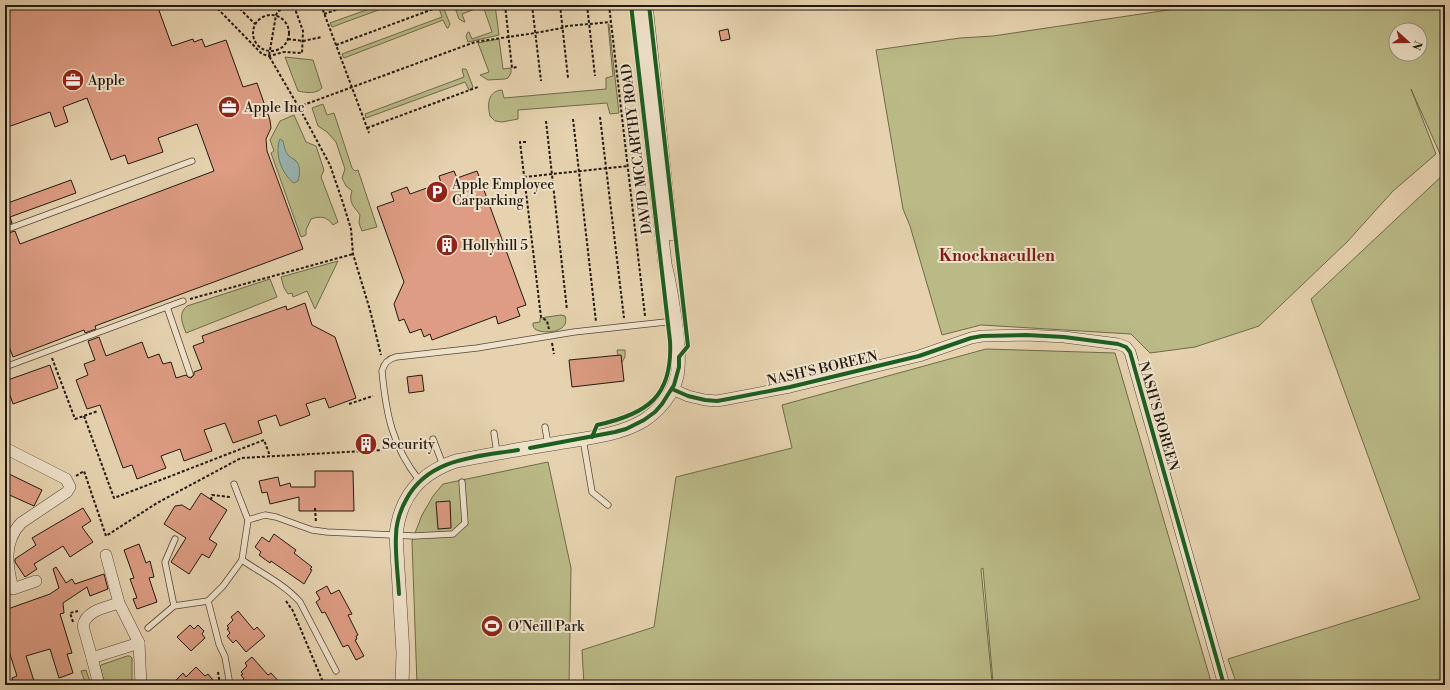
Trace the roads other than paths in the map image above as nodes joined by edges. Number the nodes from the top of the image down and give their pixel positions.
1 (636, 5) edge
2 (646, 5) edge
3 (192, 161) dead end
4 (5, 230) edge
5 (671, 289) junction
6 (183, 301) road end
7 (167, 307) junction
8 (675, 321) junction
9 (5, 367) edge
10 (190, 374) dead end
11 (672, 389) junction
12 (545, 427) dead end
13 (494, 433) dead end
14 (434, 439) dead end
15 (583, 439) junction
16 (548, 445) junction
17 (5, 448) edge
18 (497, 454) junction
19 (443, 465) junction
20 (419, 480) junction
21 (462, 482) dead end
22 (234, 484) dead end
23 (608, 505) dead end
24 (248, 520) junction
25 (396, 535) junction
26 (175, 539) dead end
27 (106, 555) dead end
28 (242, 560) junction
29 (36, 581) dead end
30 (9, 590) edge
31 (208, 601) junction
32 (119, 603) junction
33 (174, 606) junction
34 (148, 628) dead end
35 (139, 643) junction
36 (92, 658) junction
37 (336, 671) dead end
38 (99, 685) edge
39 (141, 685) edge
40 (230, 685) edge
41 (402, 685) edge
42 (1224, 685) edge

1 - 5 street, DAVID MCCARTHY ROAD
2 - 5 street, DAVID MCCARTHY ROAD
3 - 4 lane
5 - 8 street, DAVID MCCARTHY ROAD
6 - 7 lane
7 - 9 lane
7 - 10 lane
8 - 11 street, DAVID MCCARTHY ROAD
8 - 20 lane
11 - 15 street, DAVID MCCARTHY ROAD
11 - 42 street, NASH'S BOREEN
12 - 16 lane
13 - 18 lane
14 - 19 lane
15 - 16 street, DAVID MCCARTHY ROAD
15 - 23 lane
16 - 18 street, DAVID MCCARTHY ROAD
17 - 30 street
18 - 19 street, DAVID MCCARTHY ROAD
19 - 20 street, DAVID MCCARTHY ROAD
20 - 25 street, DAVID MCCARTHY ROAD
21 - 25 lane
22 - 24 lane
24 - 25 lane
24 - 28 lane
25 - 41 street, DAVID MCCARTHY ROAD
26 - 33 lane
27 - 32 street
28 - 31 lane
28 - 37 lane
29 - 30 street
31 - 33 lane
31 - 40 lane
32 - 35 street
32 - 36 street
33 - 34 lane
35 - 36 street
35 - 39 street
36 - 38 street

